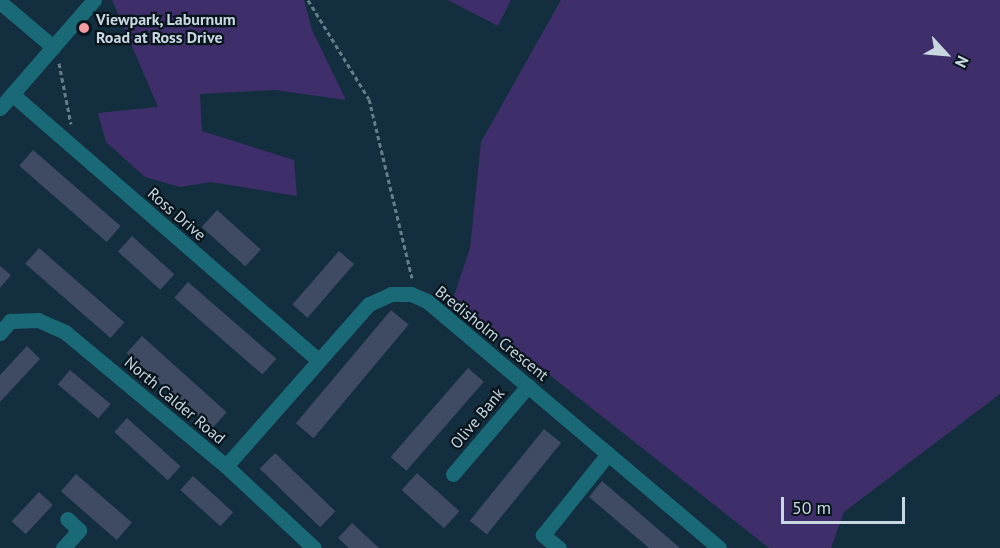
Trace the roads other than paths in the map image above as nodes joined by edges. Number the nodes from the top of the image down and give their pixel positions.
1 (94, 0) edge
2 (0, 2) edge
3 (53, 47) junction
4 (12, 94) junction
5 (0, 108) edge
6 (0, 333) edge
7 (318, 360) junction
8 (528, 386) junction
9 (608, 454) junction
10 (226, 466) junction
11 (453, 474) dead end
12 (67, 519) dead end
13 (312, 547) edge
14 (716, 547) edge
15 (63, 548) edge
16 (559, 548) edge

1 - 3 street
2 - 3 street
3 - 4 street
4 - 5 street
4 - 7 street, Ross Drive
6 - 10 street, North Calder Road
7 - 8 street, Bredisholm Crescent
7 - 10 street, Bredisholm Crescent
8 - 9 street, Bredisholm Crescent
8 - 11 street, Olive Bank
9 - 14 street, Bredisholm Crescent
9 - 16 street
10 - 13 street, North Calder Road
12 - 15 street

